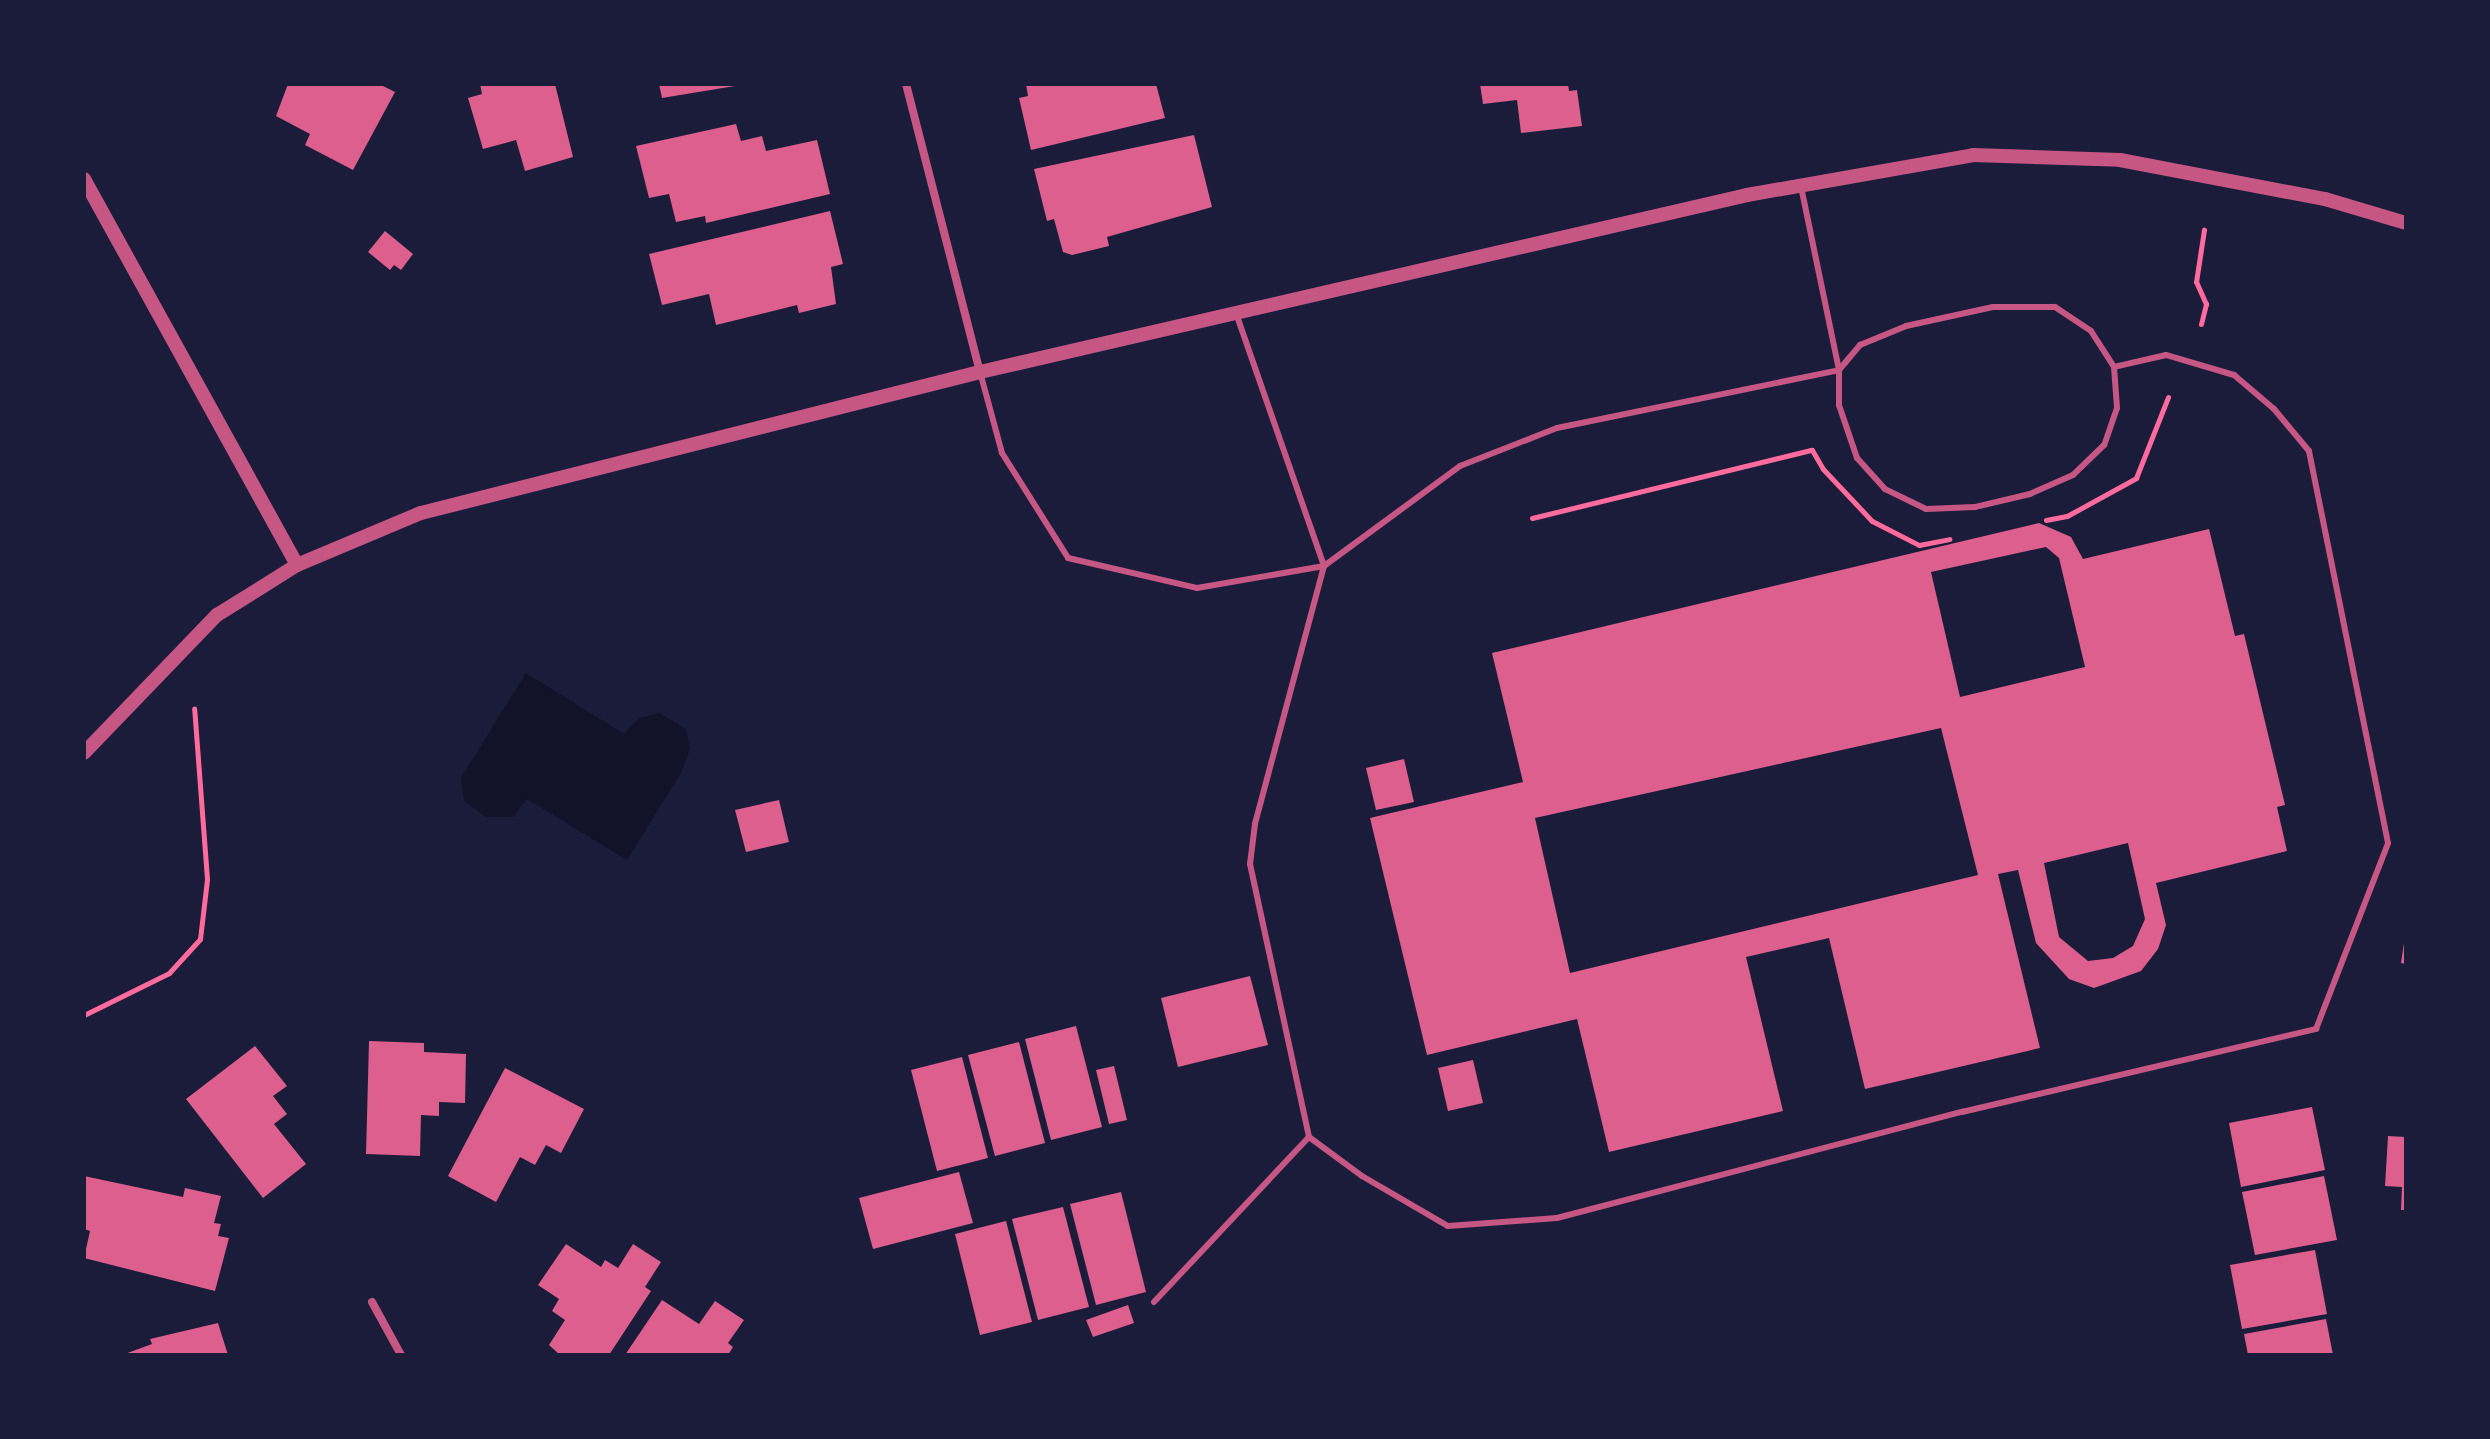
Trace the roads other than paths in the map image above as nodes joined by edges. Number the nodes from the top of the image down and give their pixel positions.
1 (906, 84) edge
2 (84, 179) edge
3 (1801, 186) junction
4 (2406, 223) edge
5 (1237, 316) junction
6 (2114, 367) junction
7 (1839, 370) junction
8 (980, 372) junction
9 (297, 565) junction
10 (1324, 566) junction
11 (84, 753) edge
12 (1309, 1137) junction
13 (372, 1302) dead end
14 (1154, 1302) dead end
15 (401, 1355) edge

1 - 8 street
2 - 9 street
3 - 4 street
3 - 5 street
3 - 7 lane
5 - 8 street
5 - 10 lane
6 - 7 lane
6 - 7 lane
6 - 12 lane
7 - 10 lane
8 - 9 street
8 - 10 lane
9 - 11 street
10 - 12 lane
12 - 14 lane
13 - 15 street

